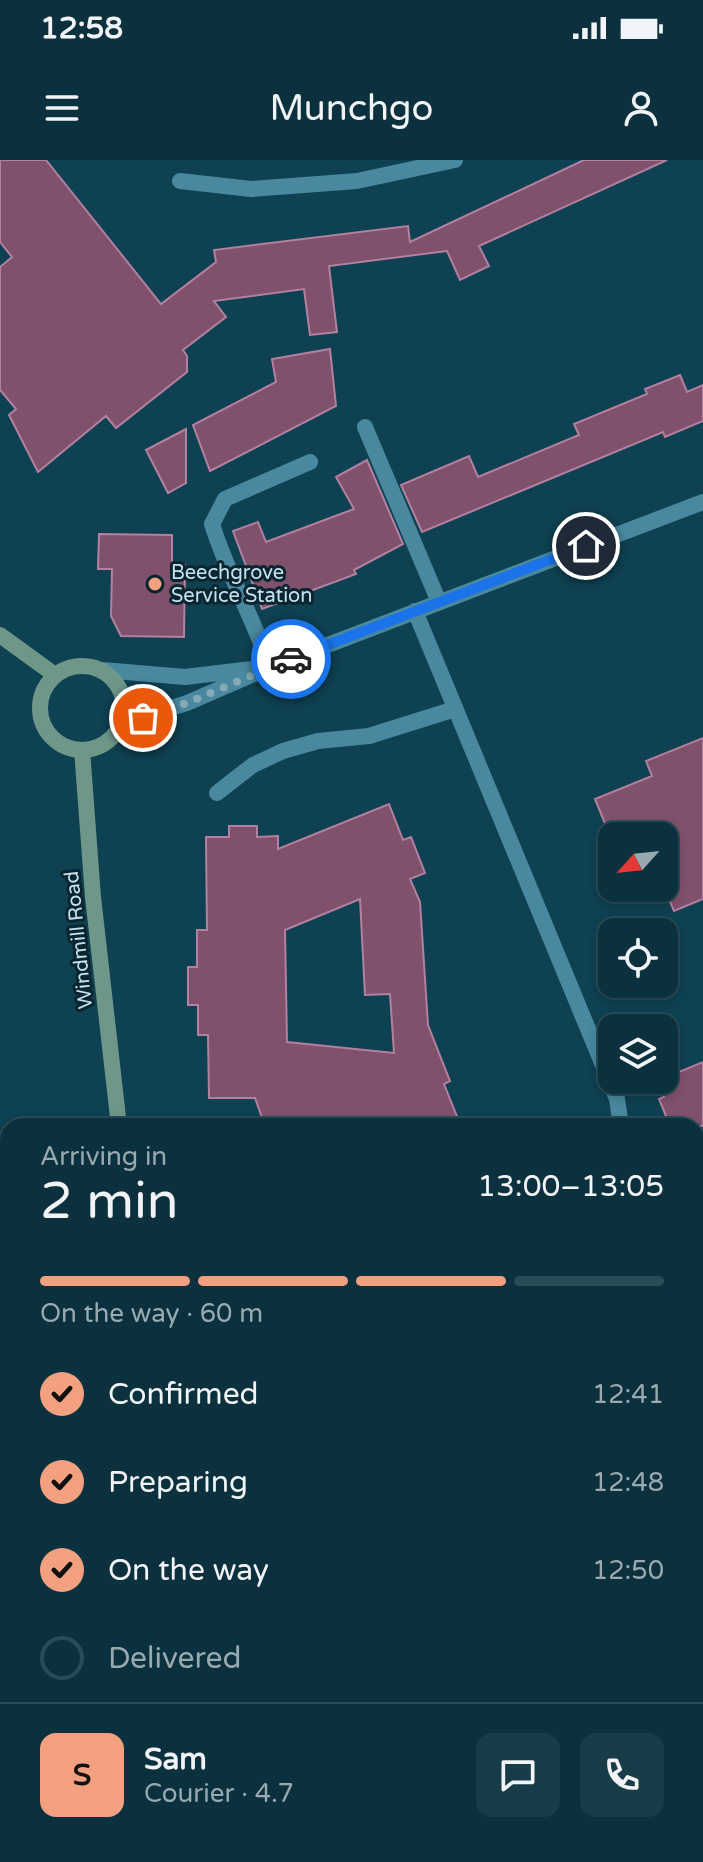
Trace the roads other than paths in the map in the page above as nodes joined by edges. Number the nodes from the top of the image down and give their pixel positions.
1 (455, 160) edge
2 (180, 181) dead end
3 (365, 427) dead end
4 (310, 462) dead end
5 (703, 502) edge
6 (439, 602) junction
7 (415, 611) junction
8 (0, 635) edge
9 (270, 667) junction
10 (103, 670) junction
11 (55, 675) junction
12 (455, 709) junction
13 (122, 724) junction
14 (82, 750) junction
15 (217, 793) dead end
16 (118, 1118) edge
17 (620, 1118) edge

1 - 2 street
3 - 6 street
4 - 9 street
5 - 6 street
6 - 7 street
7 - 9 street
7 - 12 street
8 - 11 main road
9 - 10 street
9 - 13 street
10 - 11 main road
10 - 13 main road
11 - 14 main road
12 - 15 street
12 - 17 street
13 - 14 main road
14 - 16 main road, Windmill Road

